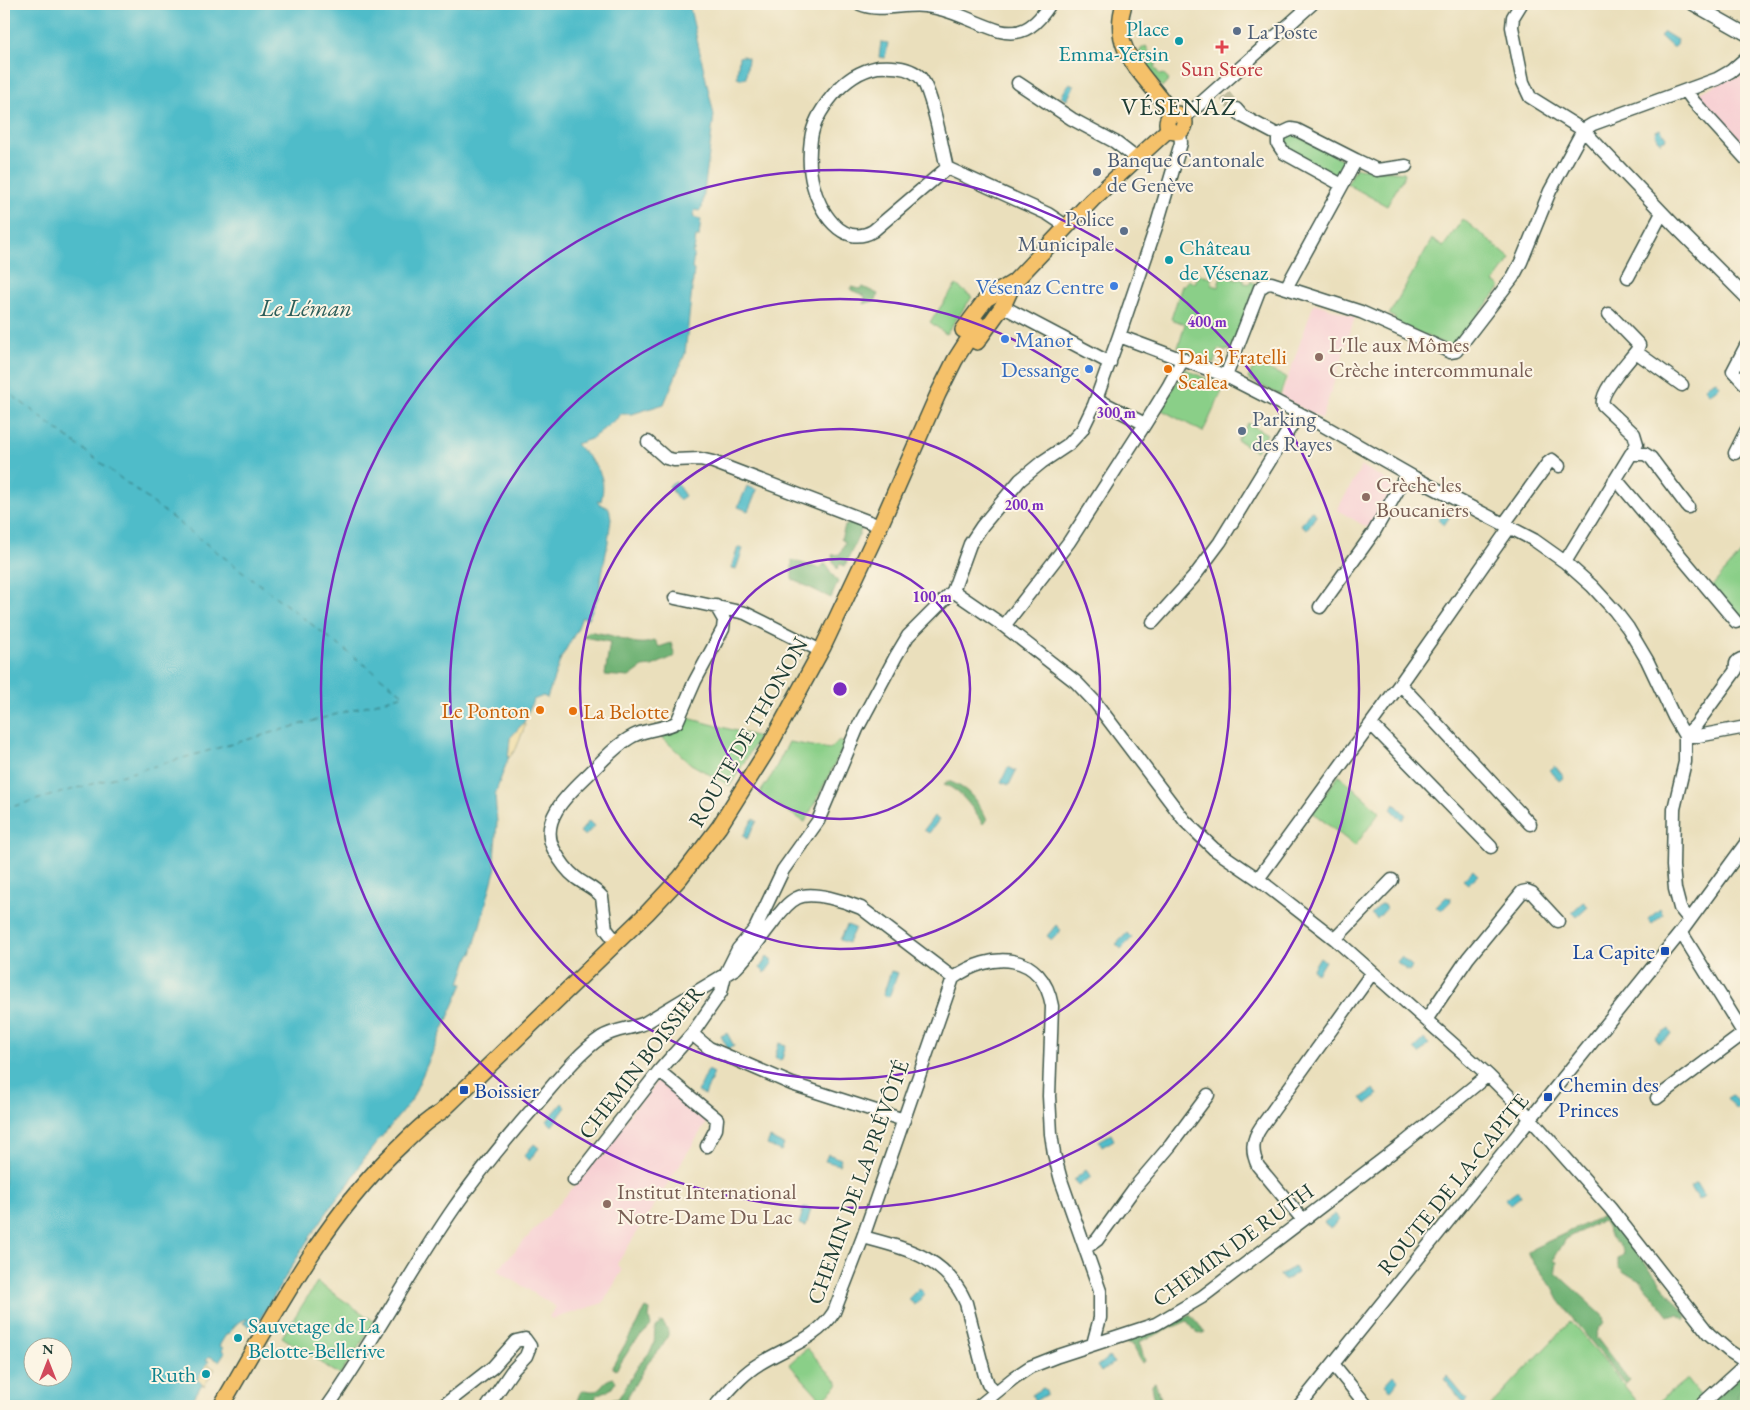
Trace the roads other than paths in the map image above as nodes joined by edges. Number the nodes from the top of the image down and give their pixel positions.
1 (860, 4) edge
2 (1050, 4) edge
3 (1124, 4) edge
4 (1312, 4) edge
5 (1521, 4) edge
6 (1693, 4) edge
7 (1746, 34) edge
8 (1746, 58) edge
9 (1018, 83) dead end
10 (1686, 91) junction
11 (1236, 109) tunnel mouth
12 (1176, 123) junction
13 (1583, 130) junction
14 (1278, 135) junction
15 (1137, 159) junction
16 (1746, 159) edge
17 (1356, 160) junction
18 (1406, 166) dead end
19 (947, 168) junction
20 (1342, 185) junction
21 (1662, 213) junction
22 (1066, 226) junction
23 (1628, 277) dead end
24 (1014, 282) junction
25 (1286, 288) junction
26 (989, 297) junction
27 (1746, 297) edge
28 (1002, 306) junction
29 (1610, 314) dead end
30 (978, 324) tunnel mouth
31 (1119, 336) junction
32 (1640, 345) junction
33 (1746, 346) edge
34 (1183, 359) junction
35 (1110, 363) junction
36 (1226, 376) junction
37 (1682, 385) dead end
38 (1746, 385) edge
39 (1096, 399) junction
40 (1298, 413) junction
41 (1146, 424) junction
42 (1746, 431) edge
43 (648, 442) dead end
44 (1735, 453) dead end
45 (1632, 454) junction
46 (908, 461) junction
47 (1559, 466) dead end
48 (1407, 474) junction
49 (1614, 481) junction
50 (1688, 507) dead end
51 (880, 526) junction
52 (1507, 526) junction
53 (1564, 562) junction
54 (953, 591) junction
55 (675, 598) dead end
56 (716, 606) junction
57 (1320, 607) dead end
58 (1153, 622) dead end
59 (1736, 622) dead end
60 (1004, 626) junction
61 (821, 651) junction
62 (1746, 660) edge
63 (1741, 671) edge
64 (1400, 684) junction
65 (1371, 724) junction
66 (1746, 727) edge
67 (1686, 736) junction
68 (1530, 824) dead end
69 (1746, 843) edge
70 (1491, 847) dead end
71 (1258, 879) junction
72 (1392, 880) dead end
73 (1689, 919) junction
74 (1558, 921) dead end
75 (1681, 932) junction
76 (1336, 940) junction
77 (616, 943) junction
78 (1372, 973) junction
79 (725, 975) junction
80 (953, 978) junction
81 (1426, 1020) junction
82 (692, 1034) junction
83 (1745, 1035) edge
84 (659, 1071) junction
85 (1488, 1075) junction
86 (1208, 1096) dead end
87 (1657, 1098) dead end
88 (441, 1112) junction
89 (1531, 1119) junction
90 (904, 1120) junction
91 (707, 1146) dead end
92 (574, 1180) dead end
93 (1303, 1220) junction
94 (864, 1237) junction
95 (1086, 1248) junction
96 (1093, 1344) junction
97 (1746, 1363) edge
98 (1334, 1364) junction
99 (996, 1392) junction
100 (220, 1406) edge
101 (230, 1406) edge
102 (328, 1406) edge
103 (443, 1406) edge
104 (488, 1406) edge
105 (715, 1406) edge
106 (979, 1406) edge
107 (1299, 1406) edge
108 (1367, 1406) edge
109 (1700, 1406) edge

1 - 2 street
3 - 12 main road
4 - 12 street, ROUTE DE THONON
5 - 13 street
6 - 7 street
8 - 10 street
9 - 15 street
10 - 13 street
10 - 16 street
11 - 14 street
12 - 15 main road, ROUTE DE THONON
12 - 31 street
13 - 21 street
13 - 25 street
14 - 17 street
14 - 20 street
15 - 22 main road, ROUTE DE THONON
17 - 18 street
17 - 20 street
19 - 19 street
19 - 22 street
20 - 25 street
21 - 23 street
21 - 27 street
22 - 24 main road, ROUTE DE THONON
24 - 26 main road, ROUTE DE THONON
24 - 28 main road, ROUTE DE THONON
25 - 36 street
26 - 28 main road
26 - 46 main road, ROUTE DE THONON
28 - 35 street
28 - 46 main road, ROUTE DE THONON
29 - 32 street
30 - 46 main road
31 - 34 street
31 - 35 street
32 - 37 street
32 - 45 street
33 - 38 street
34 - 36 street
34 - 41 street
35 - 39 street
36 - 40 street
39 - 41 street
39 - 54 street
40 - 48 street
40 - 58 street
41 - 60 street
42 - 44 street
43 - 51 street
45 - 49 street
45 - 50 street
46 - 51 main road, ROUTE DE THONON
47 - 52 street
48 - 52 street
48 - 57 street
49 - 53 street
49 - 59 street
51 - 61 main road, ROUTE DE THONON
52 - 53 street
52 - 64 street
53 - 67 street
54 - 60 street
54 - 79 street
55 - 56 street
56 - 61 street
56 - 77 street
60 - 71 street
61 - 77 main road, ROUTE DE THONON
62 - 63 street
63 - 67 street
64 - 65 street
64 - 68 street
65 - 70 street
65 - 71 street
66 - 67 street
67 - 73 street
69 - 73 street, ROUTE DE LA-CAPITE
71 - 76 street
72 - 76 street
73 - 75 street, ROUTE DE LA-CAPITE
74 - 81 street
75 - 83 street
75 - 89 street, ROUTE DE LA-CAPITE
76 - 78 street
77 - 88 main road, ROUTE DE THONON
78 - 81 street
78 - 93 street
79 - 80 street, CHEMIN BOISSIER
79 - 82 street, CHEMIN BOISSIER
79 - 102 street
80 - 90 street, CHEMIN DE LA PRÉVÔTÉ
80 - 95 street
81 - 85 street
82 - 84 street, CHEMIN BOISSIER
82 - 90 street
83 - 87 street
84 - 91 street
84 - 92 street, CHEMIN BOISSIER
85 - 89 street
85 - 93 street, CHEMIN DE RUTH
86 - 95 street
88 - 100 main road, ROUTE DE THONON
88 - 101 main road, ROUTE DE THONON
89 - 97 street
89 - 98 street, ROUTE DE LA-CAPITE
90 - 94 street, CHEMIN DE LA PRÉVÔTÉ
93 - 96 street, CHEMIN DE RUTH
94 - 99 street
94 - 105 street, CHEMIN DE LA PRÉVÔTÉ
95 - 96 street
96 - 99 street, CHEMIN DE RUTH
97 - 109 street
98 - 107 street, ROUTE DE LA-CAPITE
98 - 108 street
99 - 106 street, CHEMIN DE RUTH
103 - 104 street

